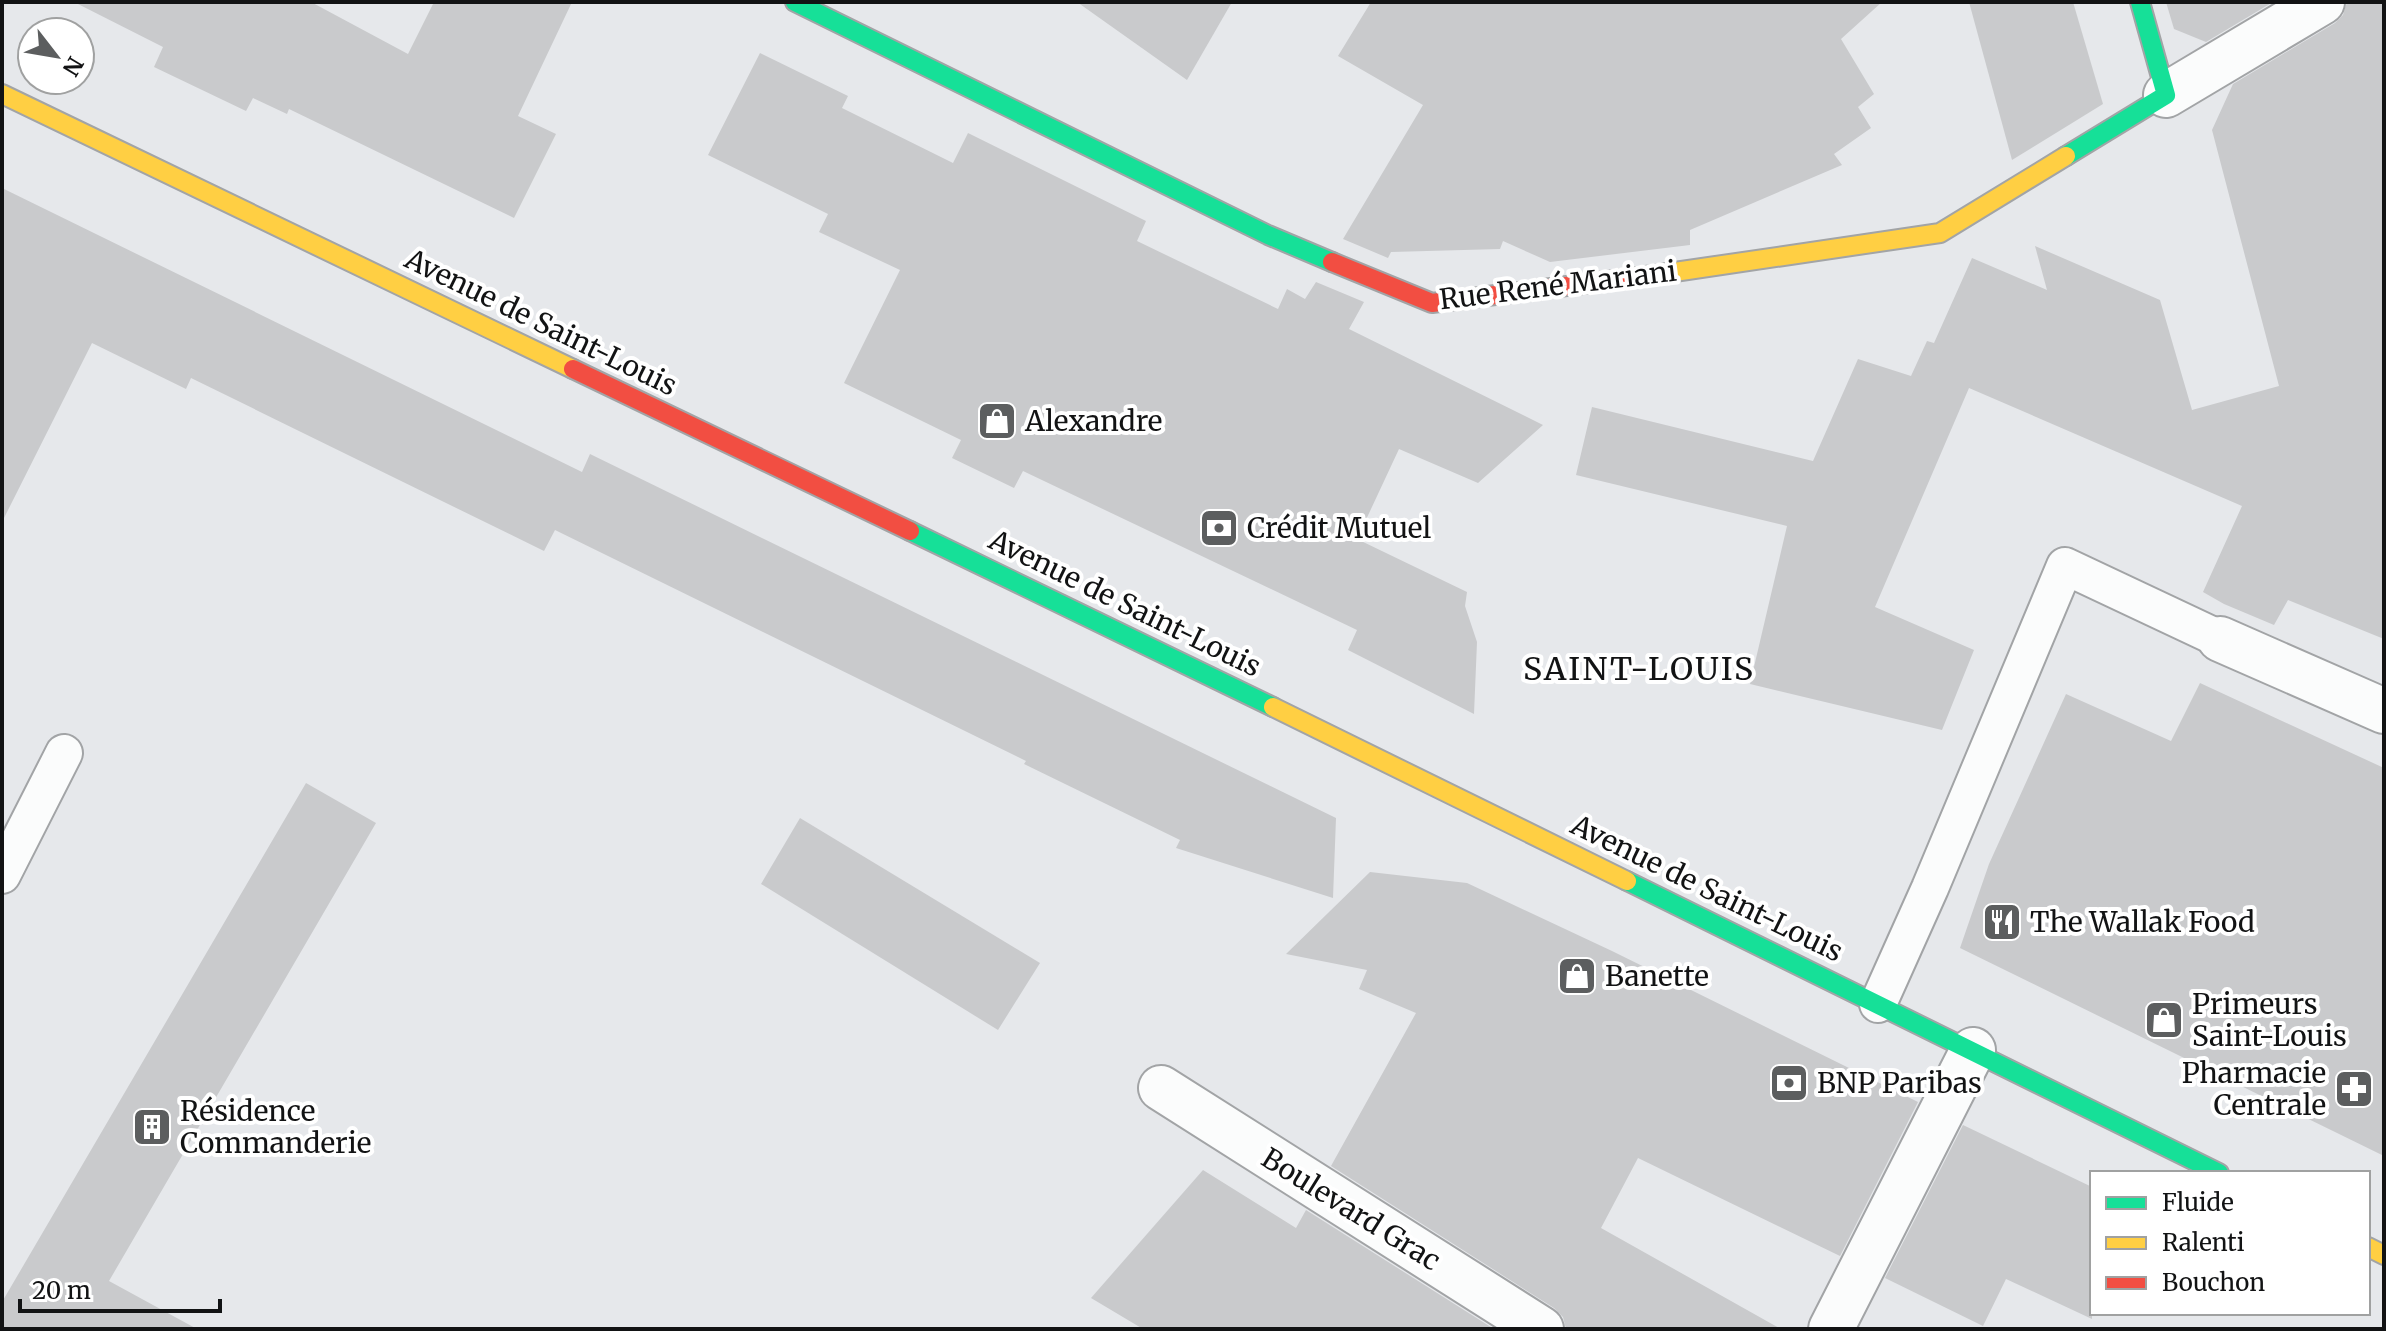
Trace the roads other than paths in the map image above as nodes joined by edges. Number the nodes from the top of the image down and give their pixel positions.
1 (795, 2) edge
2 (2140, 2) edge
3 (2322, 2) edge
4 (2, 94) edge
5 (2166, 95) junction
6 (2220, 639) joint
7 (2384, 711) edge
8 (64, 753) dead end
9 (2, 875) edge
10 (1878, 1004) junction
11 (1973, 1050) junction
12 (1161, 1088) dead end
13 (2215, 1171) edge
14 (1541, 1329) edge
15 (1831, 1329) edge

1 - 5 street, Rue René Mariani
2 - 5 street
3 - 5 street, Rue René Mariani
4 - 10 street, Avenue de Saint-Louis
6 - 7 street
6 - 10 lane
8 - 9 lane
10 - 11 street, Avenue de Saint-Louis
11 - 13 street, Avenue de Saint-Louis
11 - 15 street
12 - 14 street, Boulevard Grac

